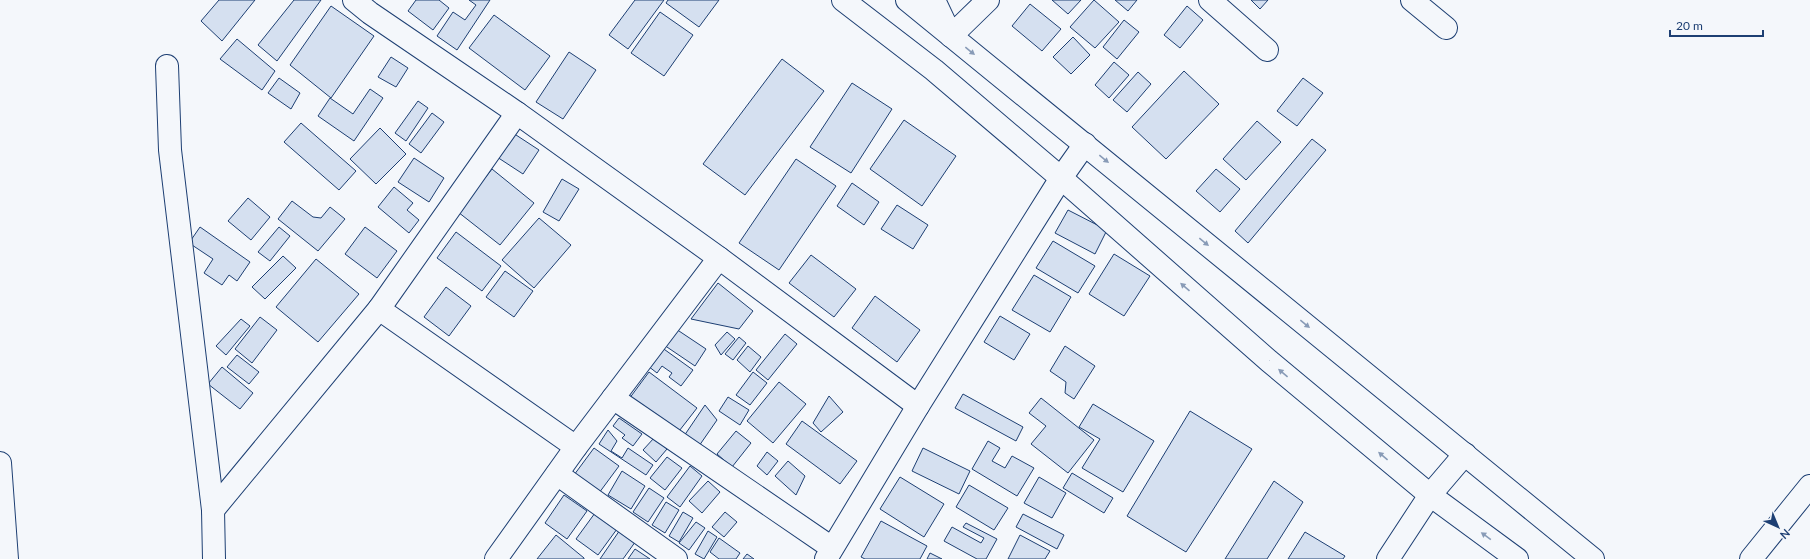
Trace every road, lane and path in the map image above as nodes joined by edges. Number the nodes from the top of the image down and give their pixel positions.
1 (354, 0) edge
2 (843, 0) edge
3 (907, 0) edge
4 (934, 0) edge
5 (988, 0) edge
6 (1210, 0) edge
7 (1412, 0) edge
8 (1446, 28) dead end
9 (951, 36) junction
10 (1267, 50) dead end
11 (167, 66) dead end
12 (517, 113) junction
13 (1085, 144) junction
14 (1061, 178) junction
15 (720, 258) junction
16 (378, 309) junction
17 (613, 398) junction
18 (918, 406) junction
19 (576, 447) junction
20 (1464, 454) junction
21 (0, 463) edge
22 (556, 474) junction
23 (1810, 486) edge
24 (1430, 495) junction
25 (213, 510) junction
26 (829, 554) edge
27 (499, 558) edge
28 (6, 559) edge
29 (214, 559) edge
30 (676, 559) edge
31 (1388, 559) edge
32 (1517, 559) edge
33 (1593, 559) edge
34 (1751, 559) edge

1 - 12 street
2 - 14 street
3 - 9 street
4 - 9 street
5 - 9 street
6 - 10 street
7 - 8 street
9 -> 13 street
11 - 25 street
12 - 15 street
12 - 16 street
13 - 14 street
13 -> 20 street
14 - 18 street
24 -> 14 street
15 - 17 street
15 - 18 street
16 - 19 street
16 - 25 street
17 - 19 street
17 - 26 street
18 - 26 street
19 - 22 street
20 - 24 street
20 - 33 street
21 - 28 street
22 - 27 street
22 - 30 street
23 - 34 street
24 - 31 street
32 -> 24 street
25 - 29 street

